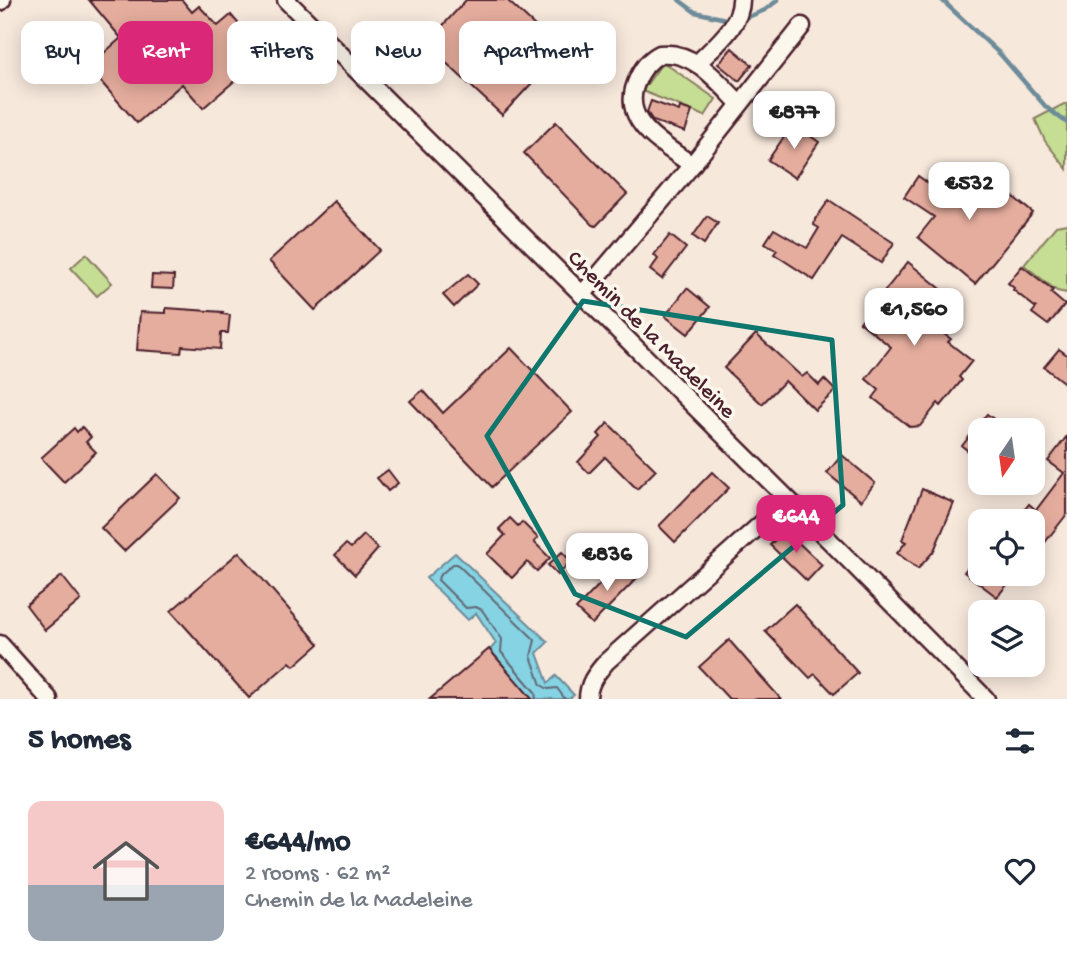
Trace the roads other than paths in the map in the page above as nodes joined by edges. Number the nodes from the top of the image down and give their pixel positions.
1 (286, 0) edge
2 (741, 0) edge
3 (802, 26) dead end
4 (697, 64) junction
5 (739, 103) junction
6 (692, 165) junction
7 (582, 295) junction
8 (788, 500) junction
9 (0, 645) edge
10 (49, 699) edge
11 (588, 699) edge
12 (986, 699) edge

1 - 7 street, Chemin de la Madeleine
2 - 4 street
3 - 5 street
4 - 5 street
4 - 6 street
5 - 6 street
6 - 7 street
7 - 8 street, Chemin de la Madeleine
8 - 11 street
8 - 12 street, Chemin de la Madeleine
9 - 10 street

